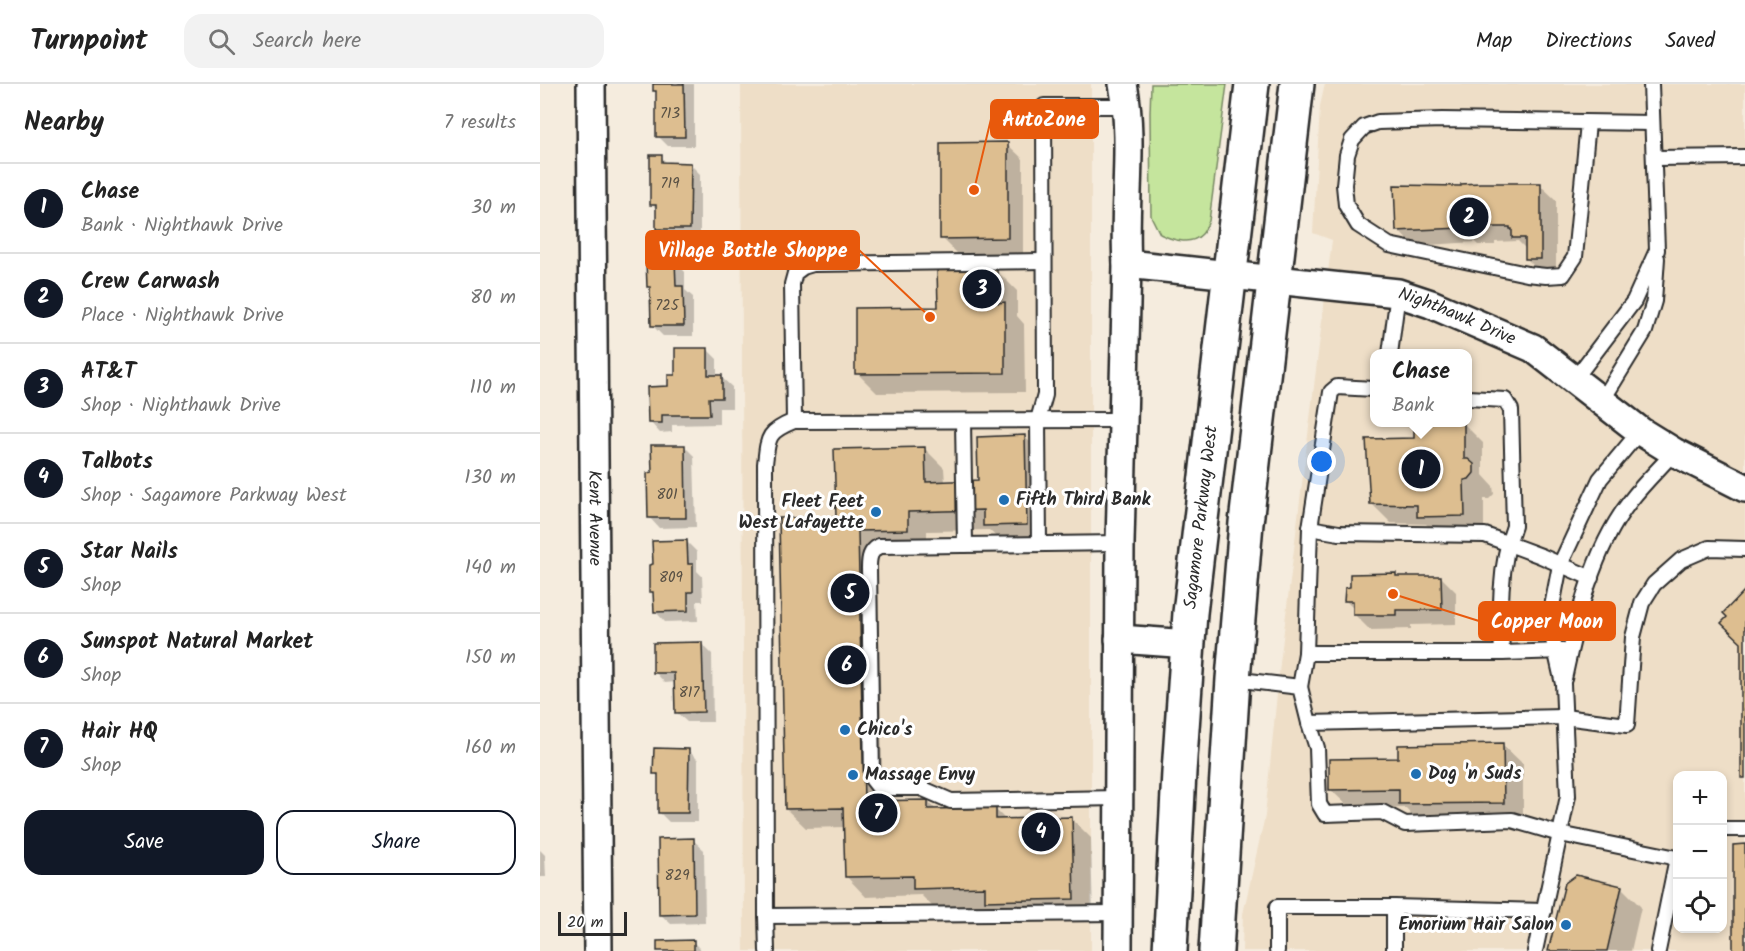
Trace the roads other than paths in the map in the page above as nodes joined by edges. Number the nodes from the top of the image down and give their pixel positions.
1 (591, 84) edge
2 (1252, 84) edge
3 (1297, 84) edge
4 (1651, 84) edge
5 (1129, 91) edge
6 (1588, 123) junction
7 (1652, 123) junction
8 (1745, 157) edge
9 (1654, 158) junction
10 (1658, 250) junction
11 (1044, 261) junction
12 (1127, 264) junction
13 (1229, 276) junction
14 (1275, 279) junction
15 (1398, 293) junction
16 (1391, 349) edge
17 (1574, 380) junction
18 (1370, 389) edge
19 (1472, 398) edge
20 (1602, 401) junction
21 (1038, 420) junction
22 (1122, 420) junction
23 (963, 421) junction
24 (794, 422) junction
25 (1641, 431) junction
26 (1674, 452) junction
27 (1745, 488) edge
28 (1310, 528) junction
29 (1120, 543) junction
30 (1508, 543) junction
31 (1039, 544) junction
32 (965, 545) junction
33 (1745, 549) edge
34 (1560, 565) junction
35 (1591, 578) junction
36 (1119, 639) junction
37 (1189, 644) junction
38 (1570, 650) junction
39 (1555, 651) junction
40 (1306, 653) junction
41 (1502, 653) junction
42 (1233, 680) junction
43 (1563, 684) junction
44 (1300, 687) junction
45 (1564, 717) junction
46 (1310, 723) junction
47 (1118, 798) junction
48 (1727, 829) edge
49 (1745, 829) edge
50 (1560, 834) junction
51 (1673, 857) edge
52 (1673, 878) edge
53 (1394, 907) junction
54 (1544, 911) junction
55 (1118, 913) junction
56 (766, 916) junction
57 (598, 951) edge
58 (767, 951) edge
59 (1118, 951) edge
60 (1170, 951) edge
61 (1216, 951) edge
62 (1277, 951) edge
63 (1394, 951) edge
64 (1534, 951) edge
65 (1658, 951) edge

1 - 57 street, Kent Avenue
2 - 13 highway, Sagamore Parkway West
3 - 14 highway
4 - 7 lane
5 - 11 lane
5 - 12 street
6 - 6 lane
6 - 7 lane
7 - 9 lane
8 - 9 lane
9 - 10 lane
10 - 17 lane
10 - 20 lane
11 - 21 lane
11 - 24 lane
12 - 13 street, Nighthawk Drive
12 - 22 street
13 - 14 street, Nighthawk Drive
13 - 37 highway, Sagamore Parkway West
14 - 15 street, Nighthawk Drive
14 - 42 highway
15 - 16 lane
15 - 17 street, Nighthawk Drive
17 - 20 street, Nighthawk Drive
18 - 28 lane
19 - 30 lane
20 - 25 street, Nighthawk Drive
21 - 22 lane
21 - 23 lane
21 - 31 lane
22 - 29 street
23 - 24 lane
23 - 32 lane
24 - 56 lane
25 - 26 street, Nighthawk Drive
25 - 34 lane
26 - 27 street, Nighthawk Drive
26 - 35 lane
28 - 30 lane
28 - 40 lane
29 - 31 lane
29 - 36 street
30 - 34 lane
30 - 41 lane
31 - 32 lane
32 - 47 lane
33 - 45 lane
34 - 35 lane
34 - 39 lane
35 - 38 lane
36 - 37 street
36 - 47 street
37 - 60 highway, Sagamore Parkway West
38 - 39 lane
38 - 43 lane
39 - 41 lane
39 - 43 lane
40 - 41 lane
40 - 44 lane
42 - 44 lane
42 - 61 highway
43 - 45 lane
44 - 46 lane
45 - 46 lane
45 - 50 lane
46 - 50 lane
47 - 55 street
48 - 49 lane
50 - 51 lane
50 - 54 lane
52 - 65 lane
53 - 54 lane
53 - 62 lane
53 - 63 lane
54 - 64 lane
55 - 56 lane
55 - 59 street
56 - 58 lane

